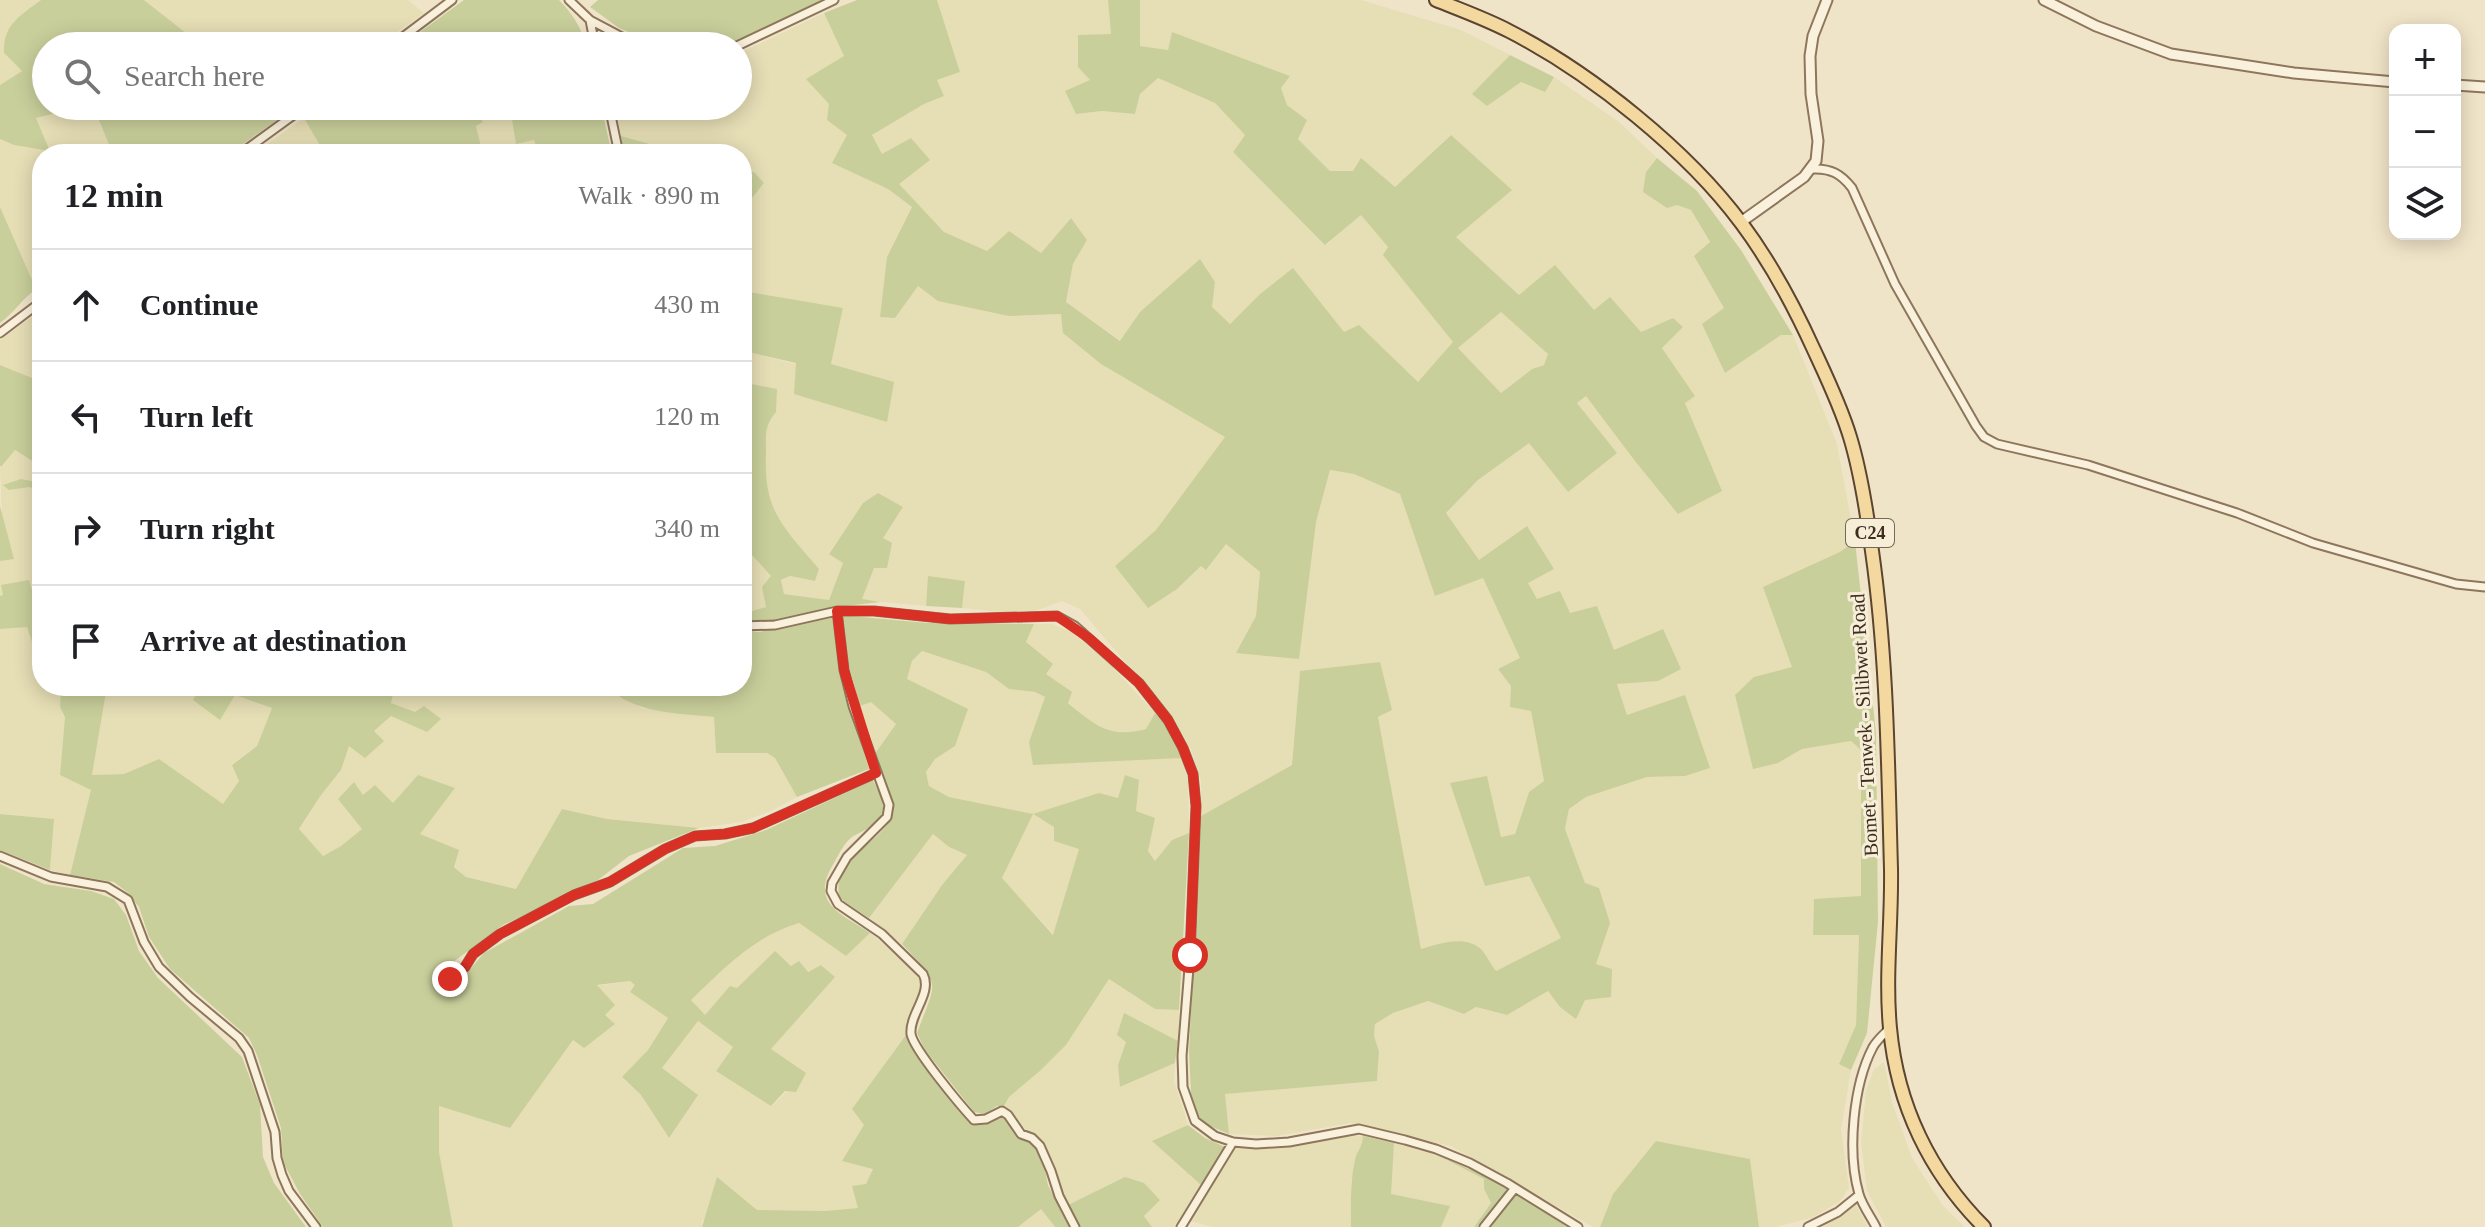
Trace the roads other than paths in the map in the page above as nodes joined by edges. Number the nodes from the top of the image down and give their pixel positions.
1 (452, 0) edge
2 (569, 0) edge
3 (834, 0) edge
4 (1436, 0) edge
5 (1827, 0) edge
6 (2044, 0) edge
7 (590, 20) junction
8 (410, 32) edge
9 (592, 32) edge
10 (613, 32) edge
11 (752, 39) edge
12 (2389, 81) edge
13 (2461, 85) edge
14 (2485, 87) edge
15 (287, 120) edge
16 (612, 120) edge
17 (254, 144) edge
18 (617, 144) edge
19 (1812, 169) junction
20 (1741, 222) junction
21 (32, 309) edge
22 (0, 333) edge
23 (2485, 587) edge
24 (837, 611) junction
25 (752, 626) edge
26 (876, 773) junction
27 (0, 856) edge
28 (450, 979) dead end
29 (1890, 1028) junction
30 (1233, 1142) junction
31 (1515, 1188) junction
32 (1859, 1195) junction
33 (316, 1227) edge
34 (1075, 1227) edge
35 (1181, 1227) edge
36 (1484, 1227) edge
37 (1578, 1227) edge
38 (1808, 1227) edge
39 (1876, 1227) edge
40 (1984, 1227) edge

1 - 8 street
2 - 7 street
3 - 11 street
4 - 20 main road, Bomet - Tenwek - Silibwet Road / C24
5 - 19 street
6 - 12 street
7 - 9 street
7 - 10 street
13 - 14 street
15 - 17 street
16 - 18 street
19 - 20 street
19 - 23 street
20 - 29 main road, Bomet - Tenwek - Silibwet Road / C24
21 - 22 street
24 - 25 street
24 - 26 street
24 - 30 street
26 - 28 street
26 - 34 street
27 - 33 street
29 - 32 street
29 - 40 main road, Bomet - Tenwek - Silibwet Road / C24
30 - 31 street
30 - 35 street
31 - 36 street
31 - 37 street
32 - 38 street
32 - 39 street

